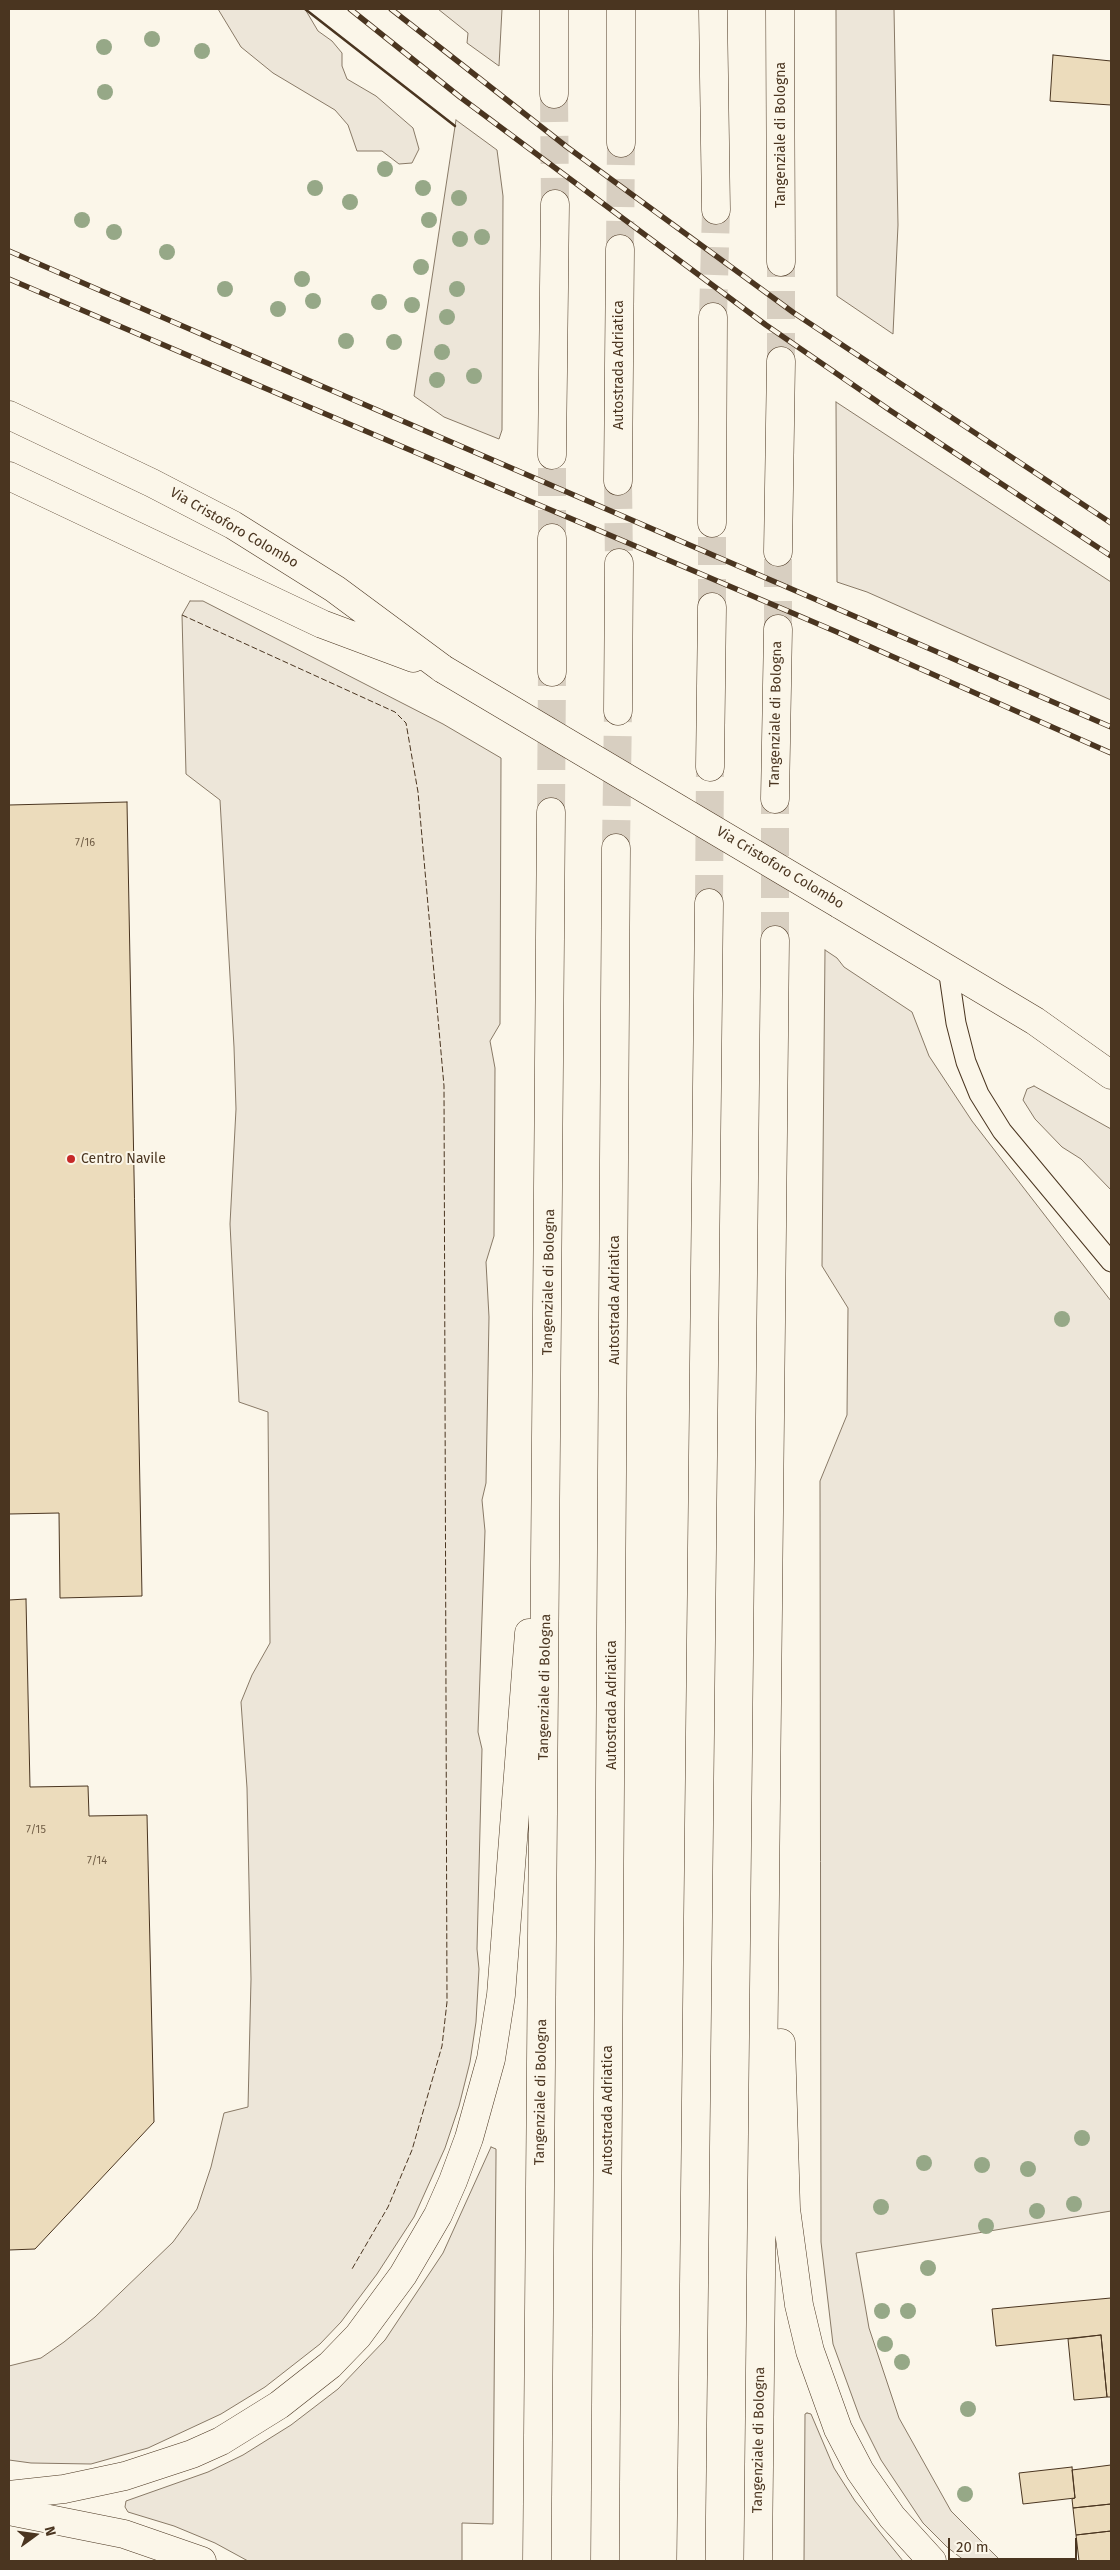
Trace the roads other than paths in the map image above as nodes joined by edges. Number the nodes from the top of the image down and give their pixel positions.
1 (554, 9) edge
2 (621, 9) edge
3 (713, 9) edge
4 (780, 9) edge
5 (554, 94) tunnel mouth
6 (621, 143) tunnel mouth
7 (555, 204) tunnel mouth
8 (716, 210) tunnel mouth
9 (620, 249) tunnel mouth
10 (781, 262) tunnel mouth
11 (713, 317) tunnel mouth
12 (781, 361) tunnel mouth
13 (9, 416) edge
14 (552, 455) tunnel mouth
15 (9, 476) edge
16 (618, 481) tunnel mouth
17 (712, 523) tunnel mouth
18 (552, 538) tunnel mouth
19 (778, 552) tunnel mouth
20 (619, 563) tunnel mouth
21 (712, 606) tunnel mouth
22 (778, 629) tunnel mouth
23 (443, 669) junction
24 (552, 672) tunnel mouth
25 (618, 711) tunnel mouth
26 (710, 767) tunnel mouth
27 (775, 799) tunnel mouth
28 (551, 812) tunnel mouth
29 (616, 848) tunnel mouth
30 (709, 903) tunnel mouth
31 (775, 940) tunnel mouth
32 (948, 968) junction
33 (1111, 1075) edge
34 (1111, 1262) edge
35 (548, 1403) junction
36 (769, 1451) junction
37 (9, 2495) edge
38 (9, 2511) edge
39 (202, 2561) edge
40 (537, 2561) edge
41 (605, 2561) edge
42 (691, 2561) edge
43 (758, 2561) edge
44 (932, 2561) edge

1 - 5 main road
2 - 6 main road
3 - 8 main road
4 - 10 main road, Tangenziale di Bologna
7 - 14 main road
9 - 16 main road, Autostrada Adriatica
11 - 17 main road
12 - 19 main road
13 - 23 main road, Via Cristoforo Colombo
15 - 23 main road, Via Cristoforo Colombo
18 - 24 main road
20 - 25 main road
21 - 26 main road
22 - 27 main road, Tangenziale di Bologna
23 - 32 main road, Via Cristoforo Colombo, bridge
28 - 35 main road, Tangenziale di Bologna
29 - 41 main road, Autostrada Adriatica
30 - 42 main road
31 - 36 main road, Tangenziale di Bologna
32 - 33 main road, Via Cristoforo Colombo
32 - 34 lane
35 - 37 main road
35 - 40 main road, Tangenziale di Bologna
36 - 43 main road, Tangenziale di Bologna
36 - 44 main road
38 - 39 main road

